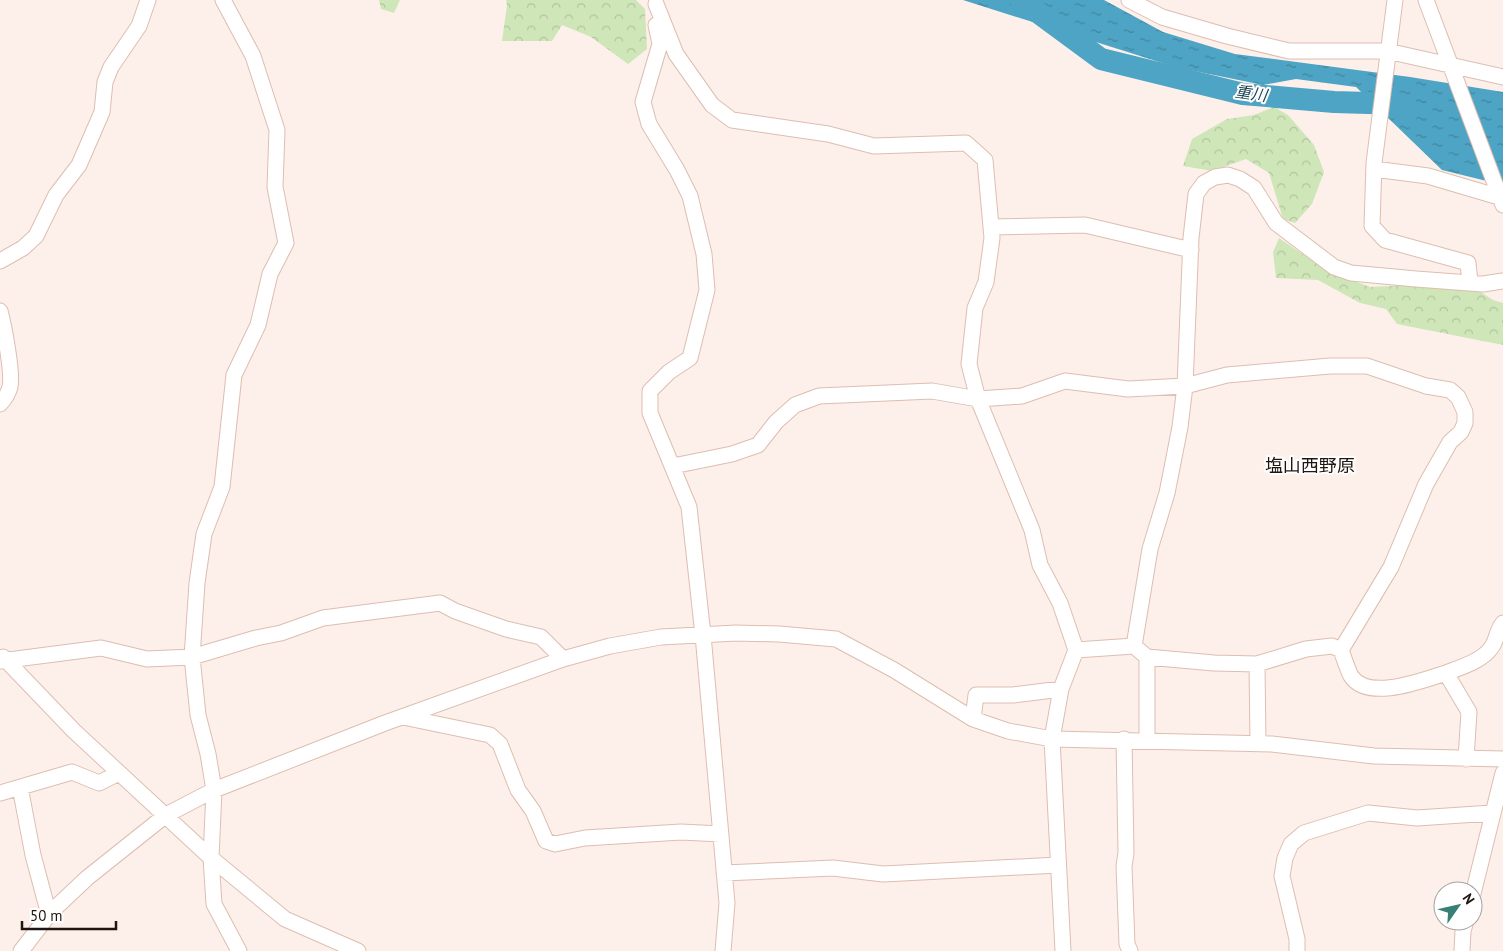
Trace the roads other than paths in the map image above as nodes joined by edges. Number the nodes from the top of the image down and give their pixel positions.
1 (148, 0) edge
2 (223, 0) edge
3 (1129, 0) edge
4 (1395, 0) edge
5 (1426, 0) edge
6 (656, 2) edge
7 (1387, 53) junction
8 (1451, 66) junction
9 (1503, 77) edge
10 (1374, 166) junction
11 (1501, 201) edge
12 (991, 227) junction
13 (1191, 250) junction
14 (0, 261) edge
15 (1503, 281) edge
16 (1470, 282) junction
17 (0, 312) edge
18 (1185, 386) junction
19 (978, 400) junction
20 (0, 404) edge
21 (673, 466) junction
22 (1503, 623) edge
23 (703, 635) junction
24 (1134, 646) junction
25 (1076, 650) junction
26 (1341, 650) junction
27 (192, 656) junction
28 (1147, 657) junction
29 (2, 659) edge
30 (562, 659) junction
31 (1256, 664) junction
32 (1446, 673) junction
33 (1061, 689) junction
34 (401, 717) junction
35 (972, 719) junction
36 (1052, 739) junction
37 (1124, 739) junction
38 (1147, 740) junction
39 (1258, 744) junction
40 (1466, 759) junction
41 (1503, 759) edge
42 (120, 772) junction
43 (1503, 773) edge
44 (20, 786) junction
45 (214, 790) junction
46 (0, 793) edge
47 (1492, 813) junction
48 (166, 815) junction
49 (721, 834) junction
50 (211, 858) junction
51 (1058, 866) junction
52 (724, 872) junction
53 (1476, 881) edge
54 (49, 915) junction
55 (1464, 931) edge
56 (21, 951) edge
57 (239, 951) edge
58 (358, 951) edge
59 (723, 951) edge
60 (1063, 951) edge
61 (1130, 951) edge
62 (1297, 951) edge
63 (1462, 951) edge

1 - 14 street
2 - 27 street
3 - 7 street
4 - 7 street
5 - 8 street
6 - 12 street
6 - 21 street
7 - 8 street
7 - 10 street
8 - 9 street
8 - 11 street
10 - 11 street
10 - 16 street
12 - 13 street
12 - 19 street
13 - 16 street
13 - 18 street
15 - 16 street
17 - 20 street
18 - 19 street
18 - 24 street
18 - 26 street
19 - 21 street
19 - 25 street
21 - 23 street
22 - 32 street
23 - 30 street
23 - 35 street
23 - 49 street
24 - 25 street
24 - 28 street
25 - 33 street
26 - 31 street
26 - 32 street
27 - 29 street
27 - 30 street
27 - 45 street
28 - 31 street
28 - 38 street
29 - 42 street
30 - 34 street
31 - 39 street
32 - 40 street
33 - 35 street
33 - 36 street
34 - 45 street
34 - 49 street
35 - 36 street
36 - 37 street
36 - 51 street
37 - 38 street
37 - 61 street
38 - 39 street
39 - 40 street
40 - 41 street
42 - 44 street
42 - 48 street
43 - 47 street
44 - 46 street
44 - 54 street
45 - 48 street
45 - 50 street
47 - 53 street
47 - 62 street
48 - 50 street
48 - 54 street
49 - 52 street
50 - 57 street
50 - 58 street
51 - 52 street
51 - 60 street
52 - 59 street
54 - 56 street
55 - 63 street

